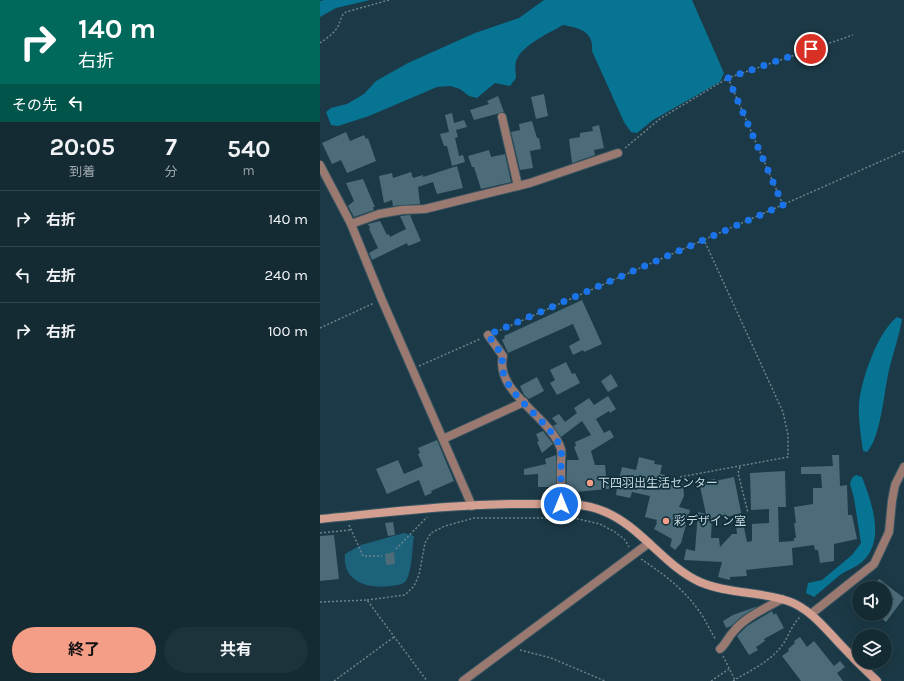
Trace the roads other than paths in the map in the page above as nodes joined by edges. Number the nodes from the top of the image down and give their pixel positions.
1 (502, 116) dead end
2 (618, 153) road end
3 (320, 165) edge
4 (518, 186) junction
5 (351, 224) junction
6 (488, 335) road end
7 (524, 402) junction
8 (442, 439) junction
9 (904, 468) edge
10 (561, 504) junction
11 (472, 506) junction
12 (320, 519) edge
13 (649, 543) junction
14 (782, 599) junction
15 (809, 613) junction
16 (720, 649) road end
17 (463, 681) edge
18 (877, 681) edge

1 - 4 street
2 - 4 street
3 - 5 street
4 - 5 street
5 - 8 street
6 - 7 street
7 - 8 street
7 - 10 street
8 - 11 street
9 - 15 street
10 - 11 street
10 - 13 street
11 - 12 street
13 - 14 street
13 - 17 street
14 - 15 street
14 - 16 street
15 - 18 street

